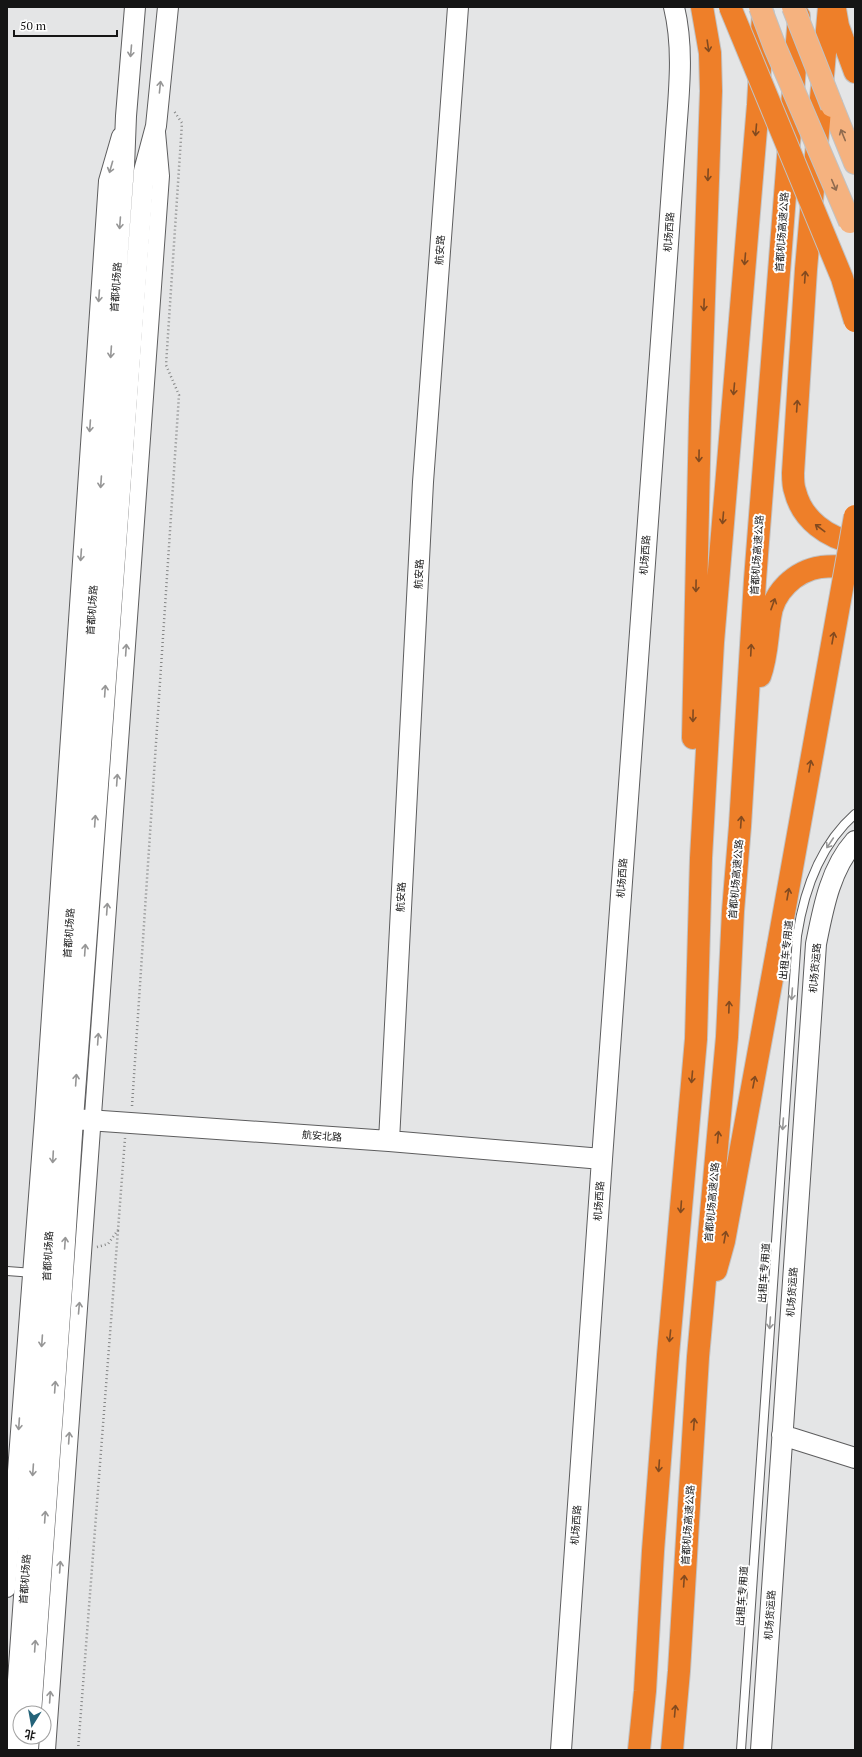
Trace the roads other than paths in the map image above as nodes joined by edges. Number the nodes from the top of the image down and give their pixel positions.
1 (458, 7) edge
2 (674, 7) edge
3 (702, 7) edge
4 (730, 7) edge
5 (760, 7) edge
6 (764, 7) edge
7 (793, 7) edge
8 (800, 7) edge
9 (829, 7) edge
10 (835, 7) edge
11 (168, 9) edge
12 (135, 10) edge
13 (855, 72) edge
14 (156, 126) junction
15 (855, 163) edge
16 (852, 229) edge
17 (855, 321) edge
18 (855, 516) edge
19 (855, 543) edge
20 (855, 566) edge
21 (747, 723) junction
22 (855, 814) edge
23 (855, 841) edge
24 (696, 1038) junction
25 (57, 1118) junction
26 (92, 1120) junction
27 (389, 1141) junction
28 (602, 1159) junction
29 (7, 1272) edge
30 (61, 1275) junction
31 (698, 1357) junction
32 (782, 1435) junction
33 (855, 1458) edge
34 (7, 1589) edge
35 (31, 1705) edge
36 (12, 1750) edge
37 (46, 1750) edge
38 (561, 1750) edge
39 (639, 1750) edge
40 (672, 1750) edge
41 (741, 1750) edge
42 (761, 1750) edge

1 - 27 street, 航安路
2 - 28 street, 机场西路
3 -> 24 highway
4 - 17 highway, bridge
5 -> 16 main road, bridge
6 -> 24 highway
15 -> 7 main road, bridge
21 -> 8 highway, 首都机场高速公路
19 -> 9 highway
10 - 13 highway
11 - 12 street
14 -> 11 street, 首都机场路
12 -> 25 street, 首都机场路
25 -> 14 street, 首都机场路
26 -> 14 street, 首都机场路
31 -> 18 highway, bridge
21 -> 20 highway
31 -> 21 highway, 首都机场高速公路
22 -> 41 lane, 出租车专用道
23 - 32 street, 机场货运路
24 -> 39 highway
25 - 26 street, 航安北路
25 - 30 street, 首都机场路
26 - 27 street, 航安北路
26 - 30 street, 首都机场路
27 - 28 street, 航安北路
28 - 38 street, 机场西路
29 - 30 lane
30 -> 34 street, 首都机场路
35 -> 30 street, 首都机场路
30 -> 36 street, 首都机场路
37 -> 30 street, 首都机场路
40 -> 31 highway, 首都机场高速公路
32 - 33 street
32 - 42 street, 机场货运路

